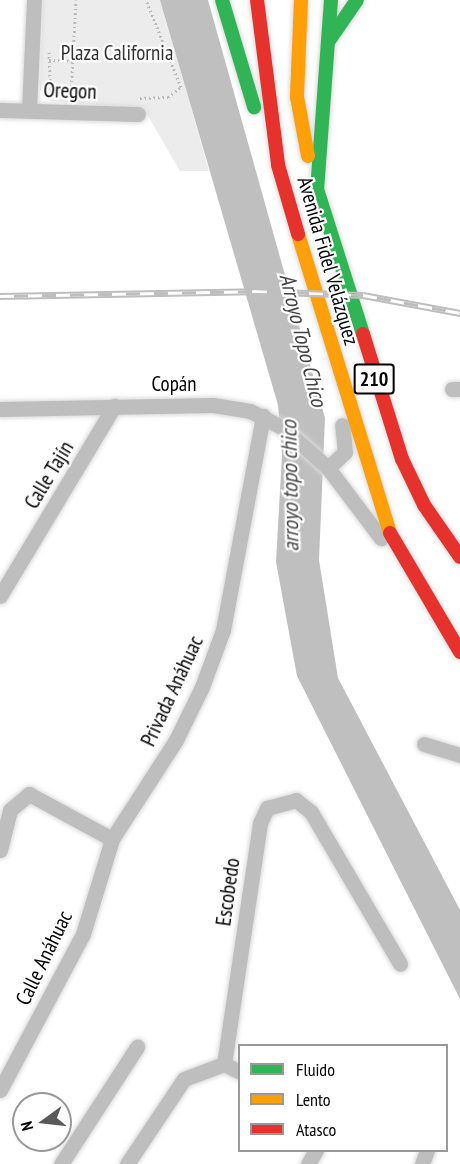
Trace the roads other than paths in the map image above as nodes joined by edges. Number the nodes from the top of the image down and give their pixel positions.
1 (34, 0) edge
2 (222, 0) edge
3 (257, 0) edge
4 (301, 0) edge
5 (331, 0) edge
6 (357, 0) edge
7 (327, 44) junction
8 (0, 110) edge
9 (29, 110) junction
10 (138, 114) dead end
11 (278, 165) junction
12 (317, 189) junction
13 (326, 330) junction
14 (114, 406) junction
15 (0, 409) edge
16 (263, 416) junction
17 (324, 465) junction
18 (460, 557) edge
19 (0, 596) edge
20 (444, 631) junction
21 (460, 652) edge
22 (424, 744) dead end
23 (460, 755) edge
24 (112, 839) junction
25 (0, 850) edge
26 (400, 964) dead end
27 (137, 1047) dead end
28 (224, 1064) junction
29 (238, 1071) edge
30 (0, 1090) edge
31 (61, 1164) edge
32 (127, 1164) edge

1 - 9 street
2 - 11 highway
3 - 11 highway, Avenida Fidel Velázquez / 210
4 - 12 highway
5 - 7 highway, Avenida Fidel Velázquez / 210
6 - 7 highway
7 - 12 highway, Avenida Fidel Velázquez / 210
8 - 9 street, Oregon
9 - 10 street, Oregon
11 - 13 highway, Avenida Fidel Velázquez / 210
12 - 18 highway, Avenida Fidel Velázquez / 210
13 - 17 street
13 - 20 highway, Avenida Fidel Velázquez / 210
14 - 15 street, Copán
14 - 16 street, Copán
14 - 19 street, Calle Tajín
16 - 17 street, Copán
16 - 24 street, Privada Anáhuac
17 - 20 street, Copán
20 - 21 highway, Avenida Fidel Velázquez / 210
22 - 23 street
24 - 25 street
24 - 30 street, Calle Anáhuac
26 - 28 street, Escobedo
27 - 31 street
28 - 29 street
28 - 32 street

